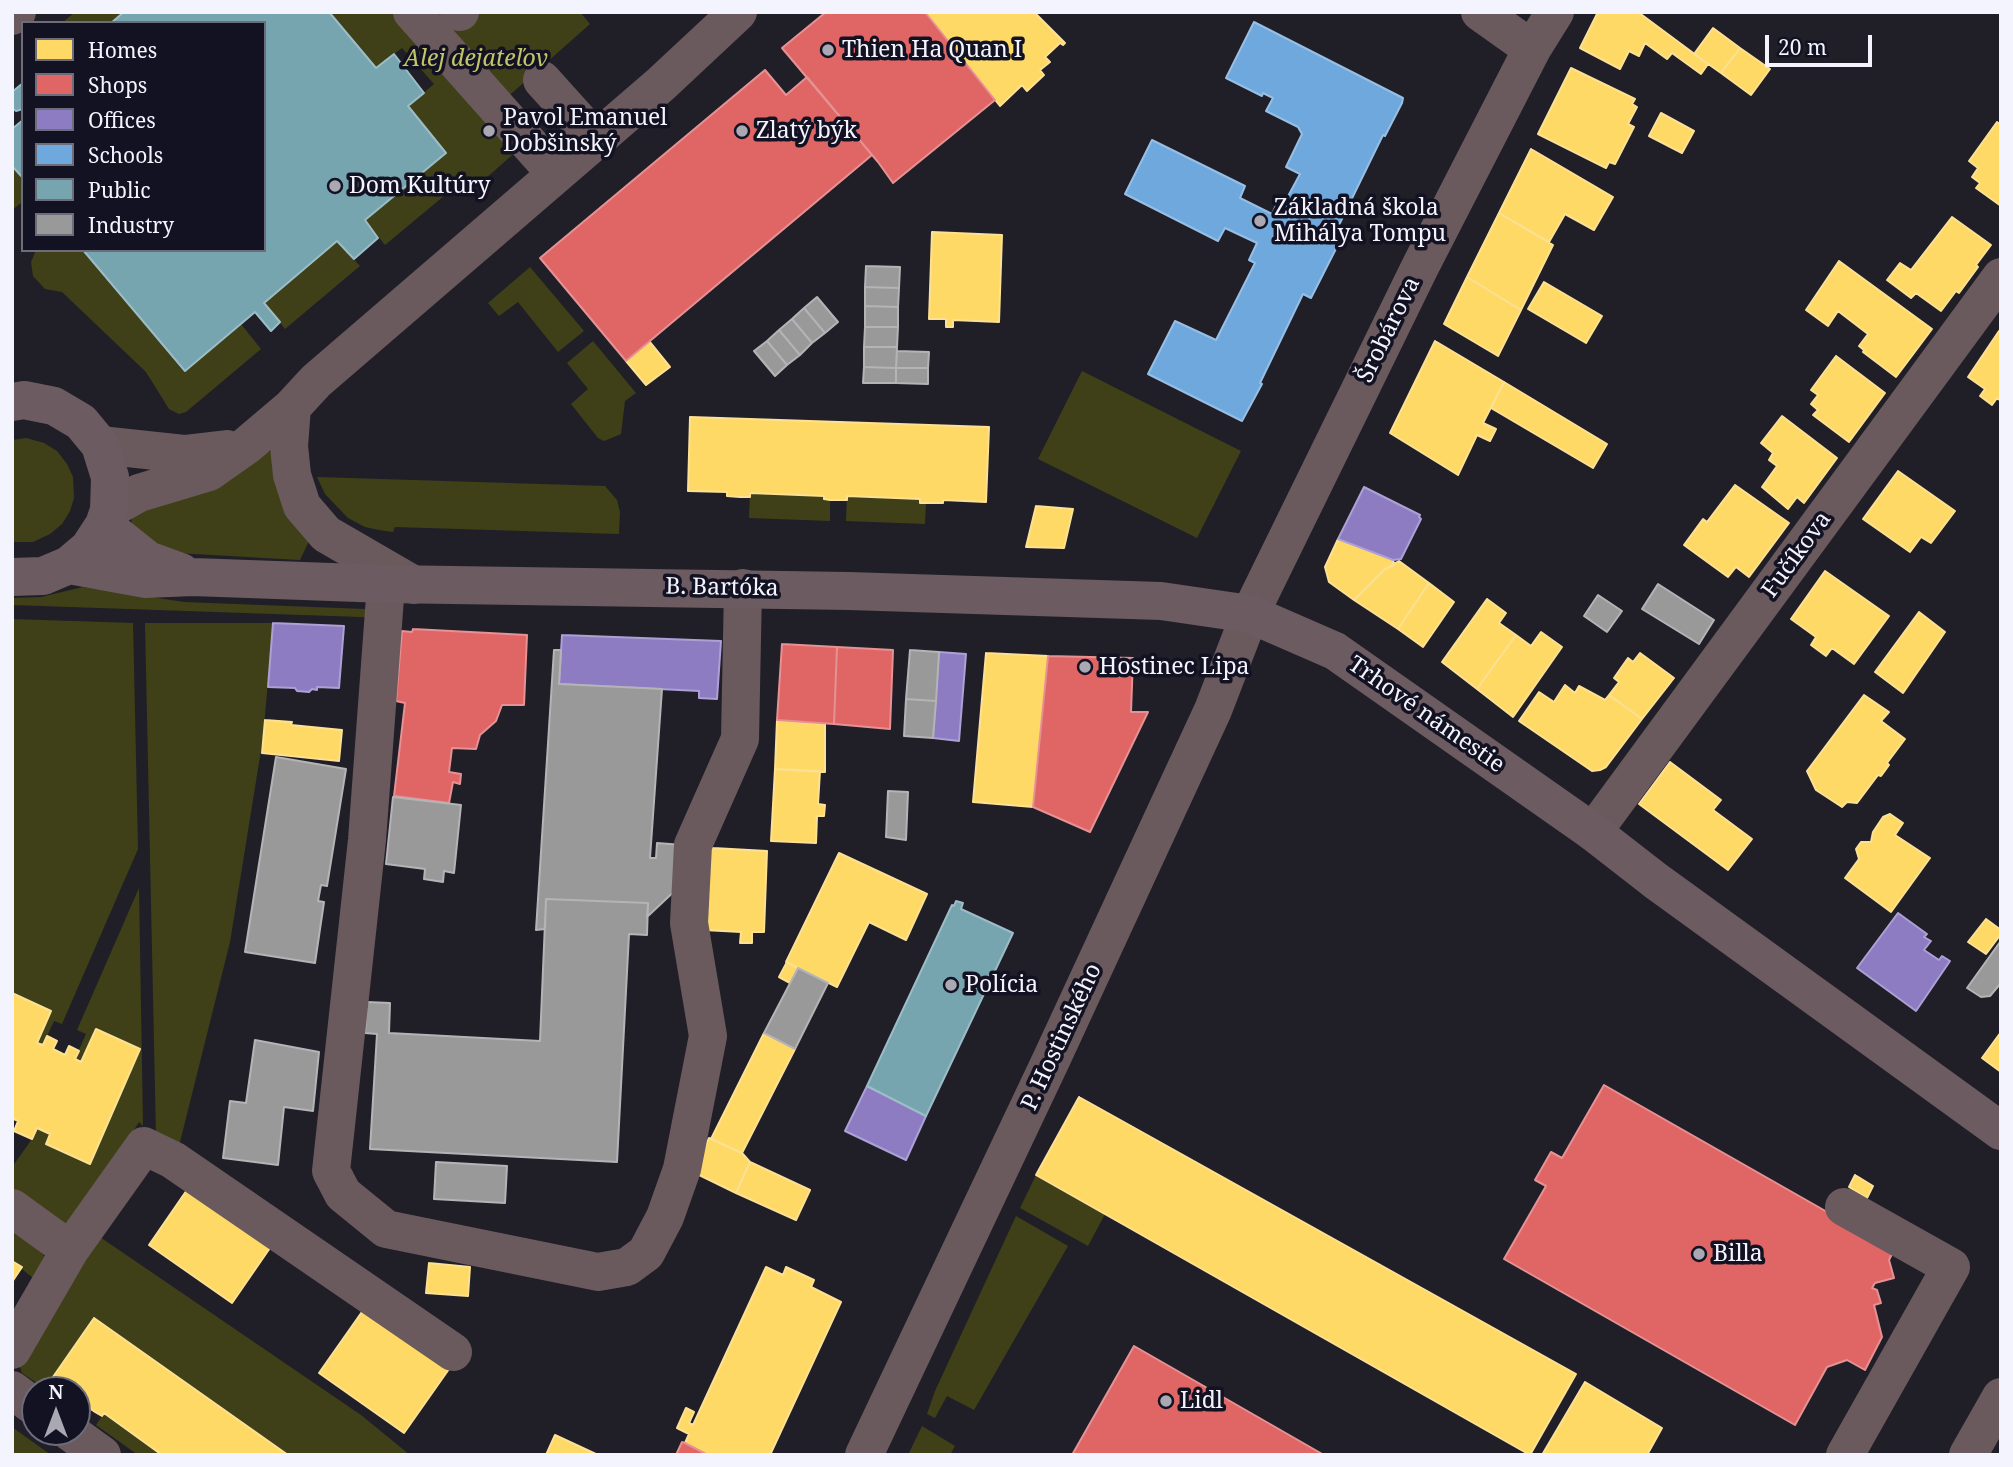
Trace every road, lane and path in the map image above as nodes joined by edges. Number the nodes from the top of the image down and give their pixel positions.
1 (17, 12) edge
2 (412, 12) edge
3 (738, 12) edge
4 (1480, 12) edge
5 (1555, 12) edge
6 (12, 16) edge
7 (1532, 49) junction
8 (542, 80) dead end
9 (596, 140) junction
10 (556, 174) junction
11 (2001, 277) edge
12 (16, 396) edge
13 (292, 407) junction
14 (100, 445) junction
15 (246, 446) junction
16 (107, 517) junction
17 (69, 565) junction
18 (12, 577) edge
19 (193, 577) junction
20 (400, 584) junction
21 (743, 588) junction
22 (1250, 614) junction
23 (1593, 832) junction
24 (2001, 1131) edge
25 (1844, 1207) dead end
26 (12, 1208) edge
27 (70, 1250) junction
28 (12, 1350) edge
29 (453, 1352) dead end
30 (2001, 1397) edge
31 (864, 1455) edge
32 (1845, 1455) edge
33 (1968, 1455) edge

1 - 6 street
2 - 10 street
3 - 9 street
4 - 7 street
5 - 7 street, Šrobárova
7 - 22 street, Šrobárova
8 - 9 street
9 - 10 street
10 - 13 street
11 - 23 street, Fučíkova
12 - 14 main road
13 - 15 street
13 - 20 street
14 - 15 street
14 - 16 main road
15 - 16 street
16 - 17 main road
16 - 19 main road, B. Bartóka
17 - 18 main road
17 - 19 main road, B. Bartóka
19 - 20 main road, B. Bartóka
20 - 21 main road, B. Bartóka
20 - 21 street
21 - 22 main road, B. Bartóka
22 - 23 main road, Trhové námestie
22 - 31 street, P. Hostinského
23 - 24 main road, Trhové námestie
25 - 32 street
26 - 27 street
27 - 28 street
27 - 29 street
30 - 33 street

